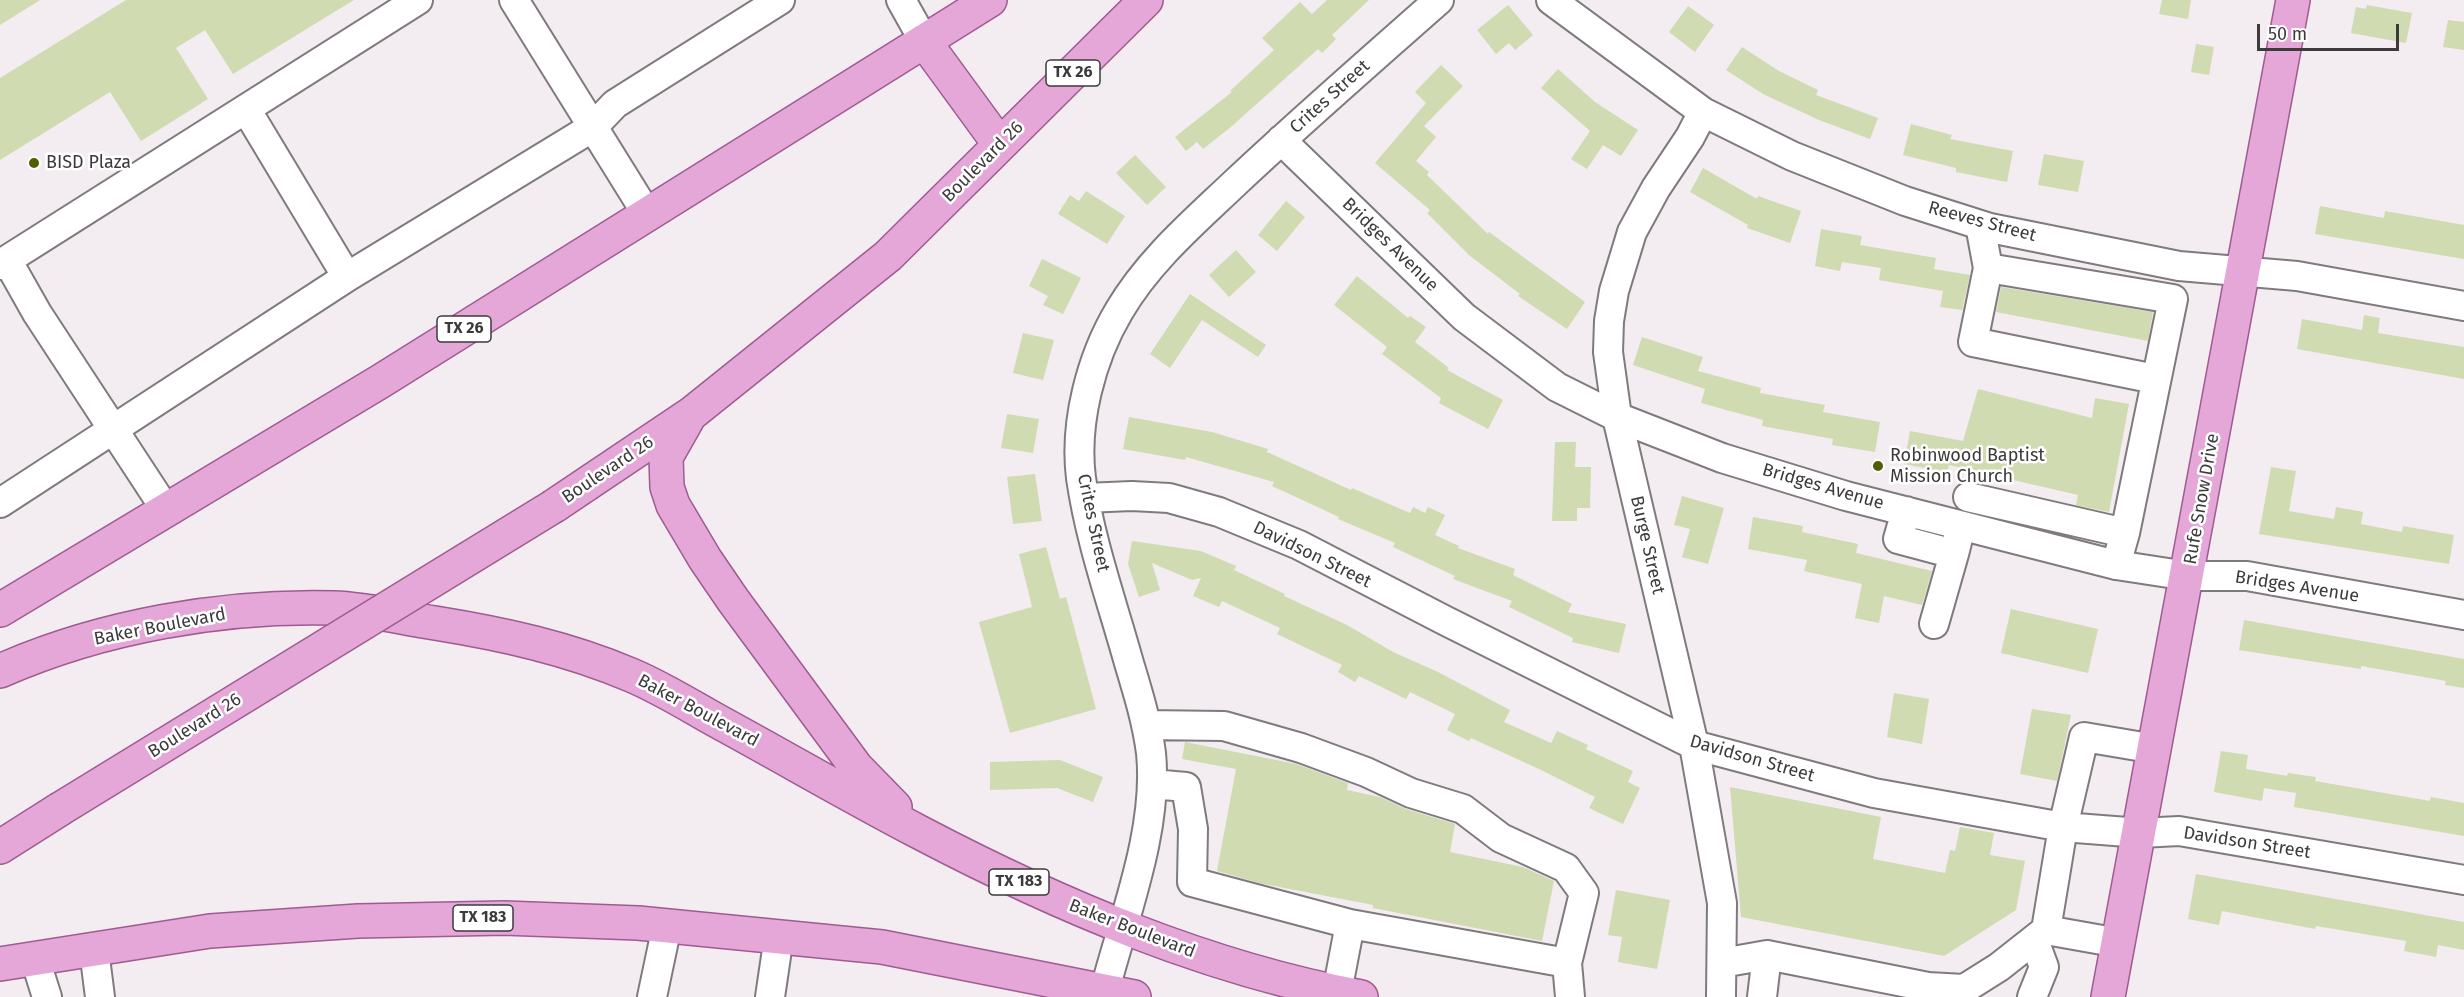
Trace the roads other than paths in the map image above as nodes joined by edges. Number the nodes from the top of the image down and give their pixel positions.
1 (418, 0) edge
2 (514, 0) edge
3 (780, 0) edge
4 (901, 0) edge
5 (990, 0) edge
6 (1146, 0) edge
7 (1439, 0) edge
8 (1551, 0) edge
9 (2294, 0) edge
10 (924, 41) junction
11 (246, 109) junction
12 (1703, 112) junction
13 (593, 127) junction
14 (1281, 140) junction
15 (1000, 145) junction
16 (646, 214) junction
17 (1980, 225) junction
18 (4, 262) edge
19 (2179, 266) junction
20 (1988, 268) junction
21 (2243, 271) junction
22 (348, 277) junction
23 (2173, 299) junction
24 (2464, 306) edge
25 (2155, 379) junction
26 (691, 414) junction
27 (1617, 417) junction
28 (113, 429) junction
29 (1968, 497) dead end
30 (1085, 498) junction
31 (0, 503) edge
32 (166, 510) junction
33 (1906, 511) junction
34 (1961, 526) junction
35 (2125, 533) junction
36 (1954, 554) junction
37 (2116, 565) junction
38 (2188, 576) junction
39 (0, 610) edge
40 (2464, 615) edge
41 (1934, 624) dead end
42 (0, 671) edge
43 (1146, 725) junction
44 (1694, 745) junction
45 (2155, 749) junction
46 (1152, 784) junction
47 (2063, 827) junction
48 (919, 832) junction
49 (2139, 833) junction
50 (0, 848) edge
51 (2464, 880) edge
52 (1350, 924) junction
53 (1122, 925) junction
54 (667, 926) junction
55 (2040, 935) junction
56 (779, 936) junction
57 (2119, 943) junction
58 (94, 950) junction
59 (1767, 955) junction
60 (35, 959) junction
61 (1568, 963) junction
62 (1722, 963) junction
63 (0, 964) edge
64 (1878, 987) edge
65 (1114, 995) edge
66 (1349, 995) edge
67 (47, 997) edge
68 (100, 997) edge
69 (652, 997) edge
70 (770, 997) edge
71 (1570, 997) edge
72 (1721, 997) edge
73 (1762, 997) edge
74 (2032, 997) edge
75 (2108, 997) edge

1 - 11 street
2 - 13 street
3 - 13 street
4 - 10 street
5 - 10 main road, TX 26
6 - 15 main road, Boulevard 26 / TX 26
7 - 14 street, Crites Street
8 - 12 street, Reeves Street
9 - 21 main road, Rufe Snow Drive
10 - 15 main road
10 - 16 main road, TX 26
11 - 18 street
11 - 22 street
12 - 17 street, Reeves Street
12 - 27 street, Burge Street
13 - 16 street
13 - 22 street
14 - 27 street, Bridges Avenue
14 - 30 street, Crites Street
15 - 26 main road, Boulevard 26 / TX 26
16 - 32 main road, TX 26
17 - 19 street, Reeves Street
17 - 20 street
18 - 28 street
19 - 21 street, Reeves Street
19 - 23 street
20 - 23 street
20 - 25 street
21 - 24 street, Reeves Street
21 - 38 main road, Rufe Snow Drive
22 - 28 street
23 - 25 street
25 - 35 street
26 - 48 main road
26 - 50 main road, Boulevard 26 / TX 26, bridge
27 - 33 street, Bridges Avenue
27 - 44 street, Burge Street
28 - 31 street
28 - 32 street
29 - 35 street
30 - 43 street, Crites Street
30 - 44 street, Davidson Street
32 - 39 main road, TX 26
33 - 34 street, Bridges Avenue
33 - 36 street
34 - 36 street
34 - 37 street, Bridges Avenue
35 - 37 street
36 - 41 street
37 - 38 street, Bridges Avenue
38 - 40 street, Bridges Avenue
38 - 45 main road, Rufe Snow Drive
42 - 48 main road, Baker Boulevard / TX 183
43 - 46 street, Crites Street
43 - 61 street
44 - 47 street, Davidson Street
44 - 62 street, Burge Street
45 - 47 street
45 - 49 main road, Rufe Snow Drive
46 - 52 street
46 - 53 street, Crites Street
47 - 49 street, Davidson Street
47 - 55 street
48 - 53 main road, Baker Boulevard / TX 183
49 - 51 street, Davidson Street
49 - 57 main road, Rufe Snow Drive
52 - 61 street
52 - 66 street
53 - 65 street, Crites Street
53 - 66 main road, Baker Boulevard / TX 183
54 - 56 main road, TX 183
54 - 58 main road, TX 183
54 - 69 street
55 - 57 street
55 - 64 street
55 - 74 street
56 - 65 main road, TX 183
56 - 70 street
57 - 75 main road, Rufe Snow Drive
58 - 60 main road, TX 183
58 - 68 street
59 - 62 street
59 - 64 street
59 - 73 street
60 - 63 main road, TX 183
60 - 67 street
61 - 71 street
62 - 72 street, Burge Street

